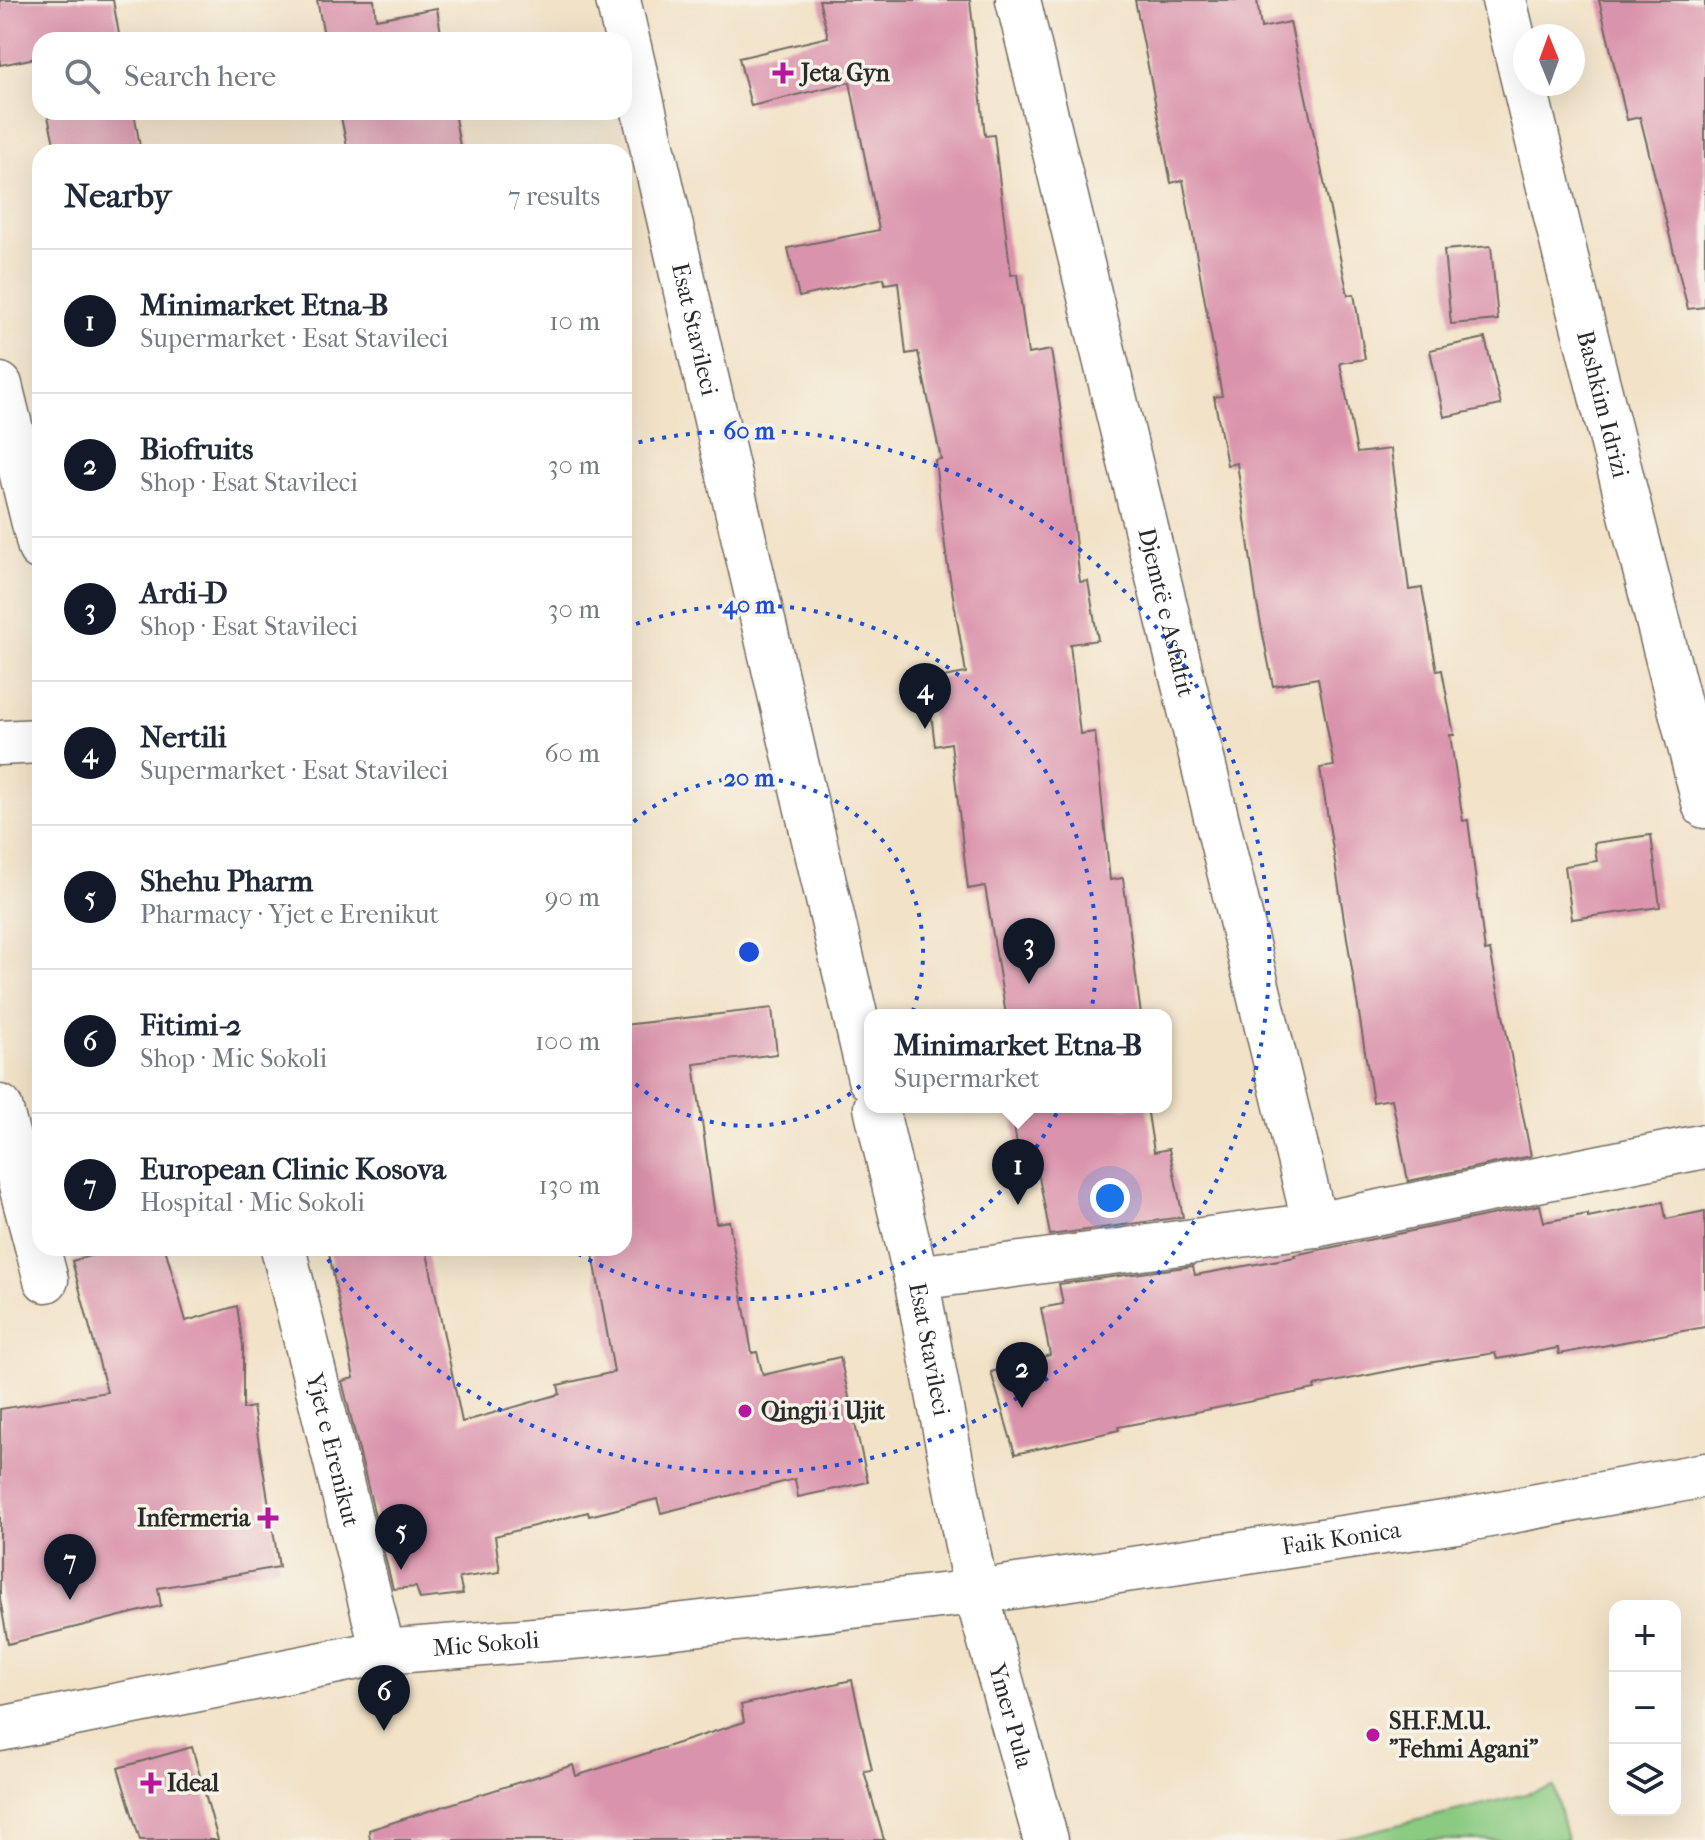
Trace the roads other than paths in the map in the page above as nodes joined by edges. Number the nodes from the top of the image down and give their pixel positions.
1 (618, 0) edge
2 (1018, 0) edge
3 (1504, 0) edge
4 (625, 32) edge
5 (632, 60) edge
6 (0, 385) edge
7 (32, 515) edge
8 (32, 741) edge
9 (0, 743) edge
10 (1705, 806) edge
11 (864, 1053) edge
12 (0, 1107) edge
13 (877, 1113) edge
14 (1705, 1146) edge
15 (1315, 1225) junction
16 (32, 1227) edge
17 (40, 1256) edge
18 (285, 1256) edge
19 (916, 1278) junction
20 (46, 1280) dead end
21 (1705, 1475) edge
22 (976, 1592) junction
23 (383, 1652) junction
24 (0, 1729) edge
25 (1046, 1840) edge

1 - 4 street, Esat Stavileci
2 - 15 street, Djemtë e Asfaltit
3 - 10 street, Bashkim Idrizi
5 - 11 street, Esat Stavileci
6 - 7 street
8 - 9 street
12 - 16 street
13 - 19 street, Esat Stavileci
14 - 15 street
15 - 19 street
17 - 20 street
18 - 23 street, Yjet e Erenikut
19 - 22 street, Esat Stavileci
21 - 22 street, Faik Konica
22 - 23 street, Mic Sokoli
22 - 25 street, Ymer Pula
23 - 24 street, Mic Sokoli

